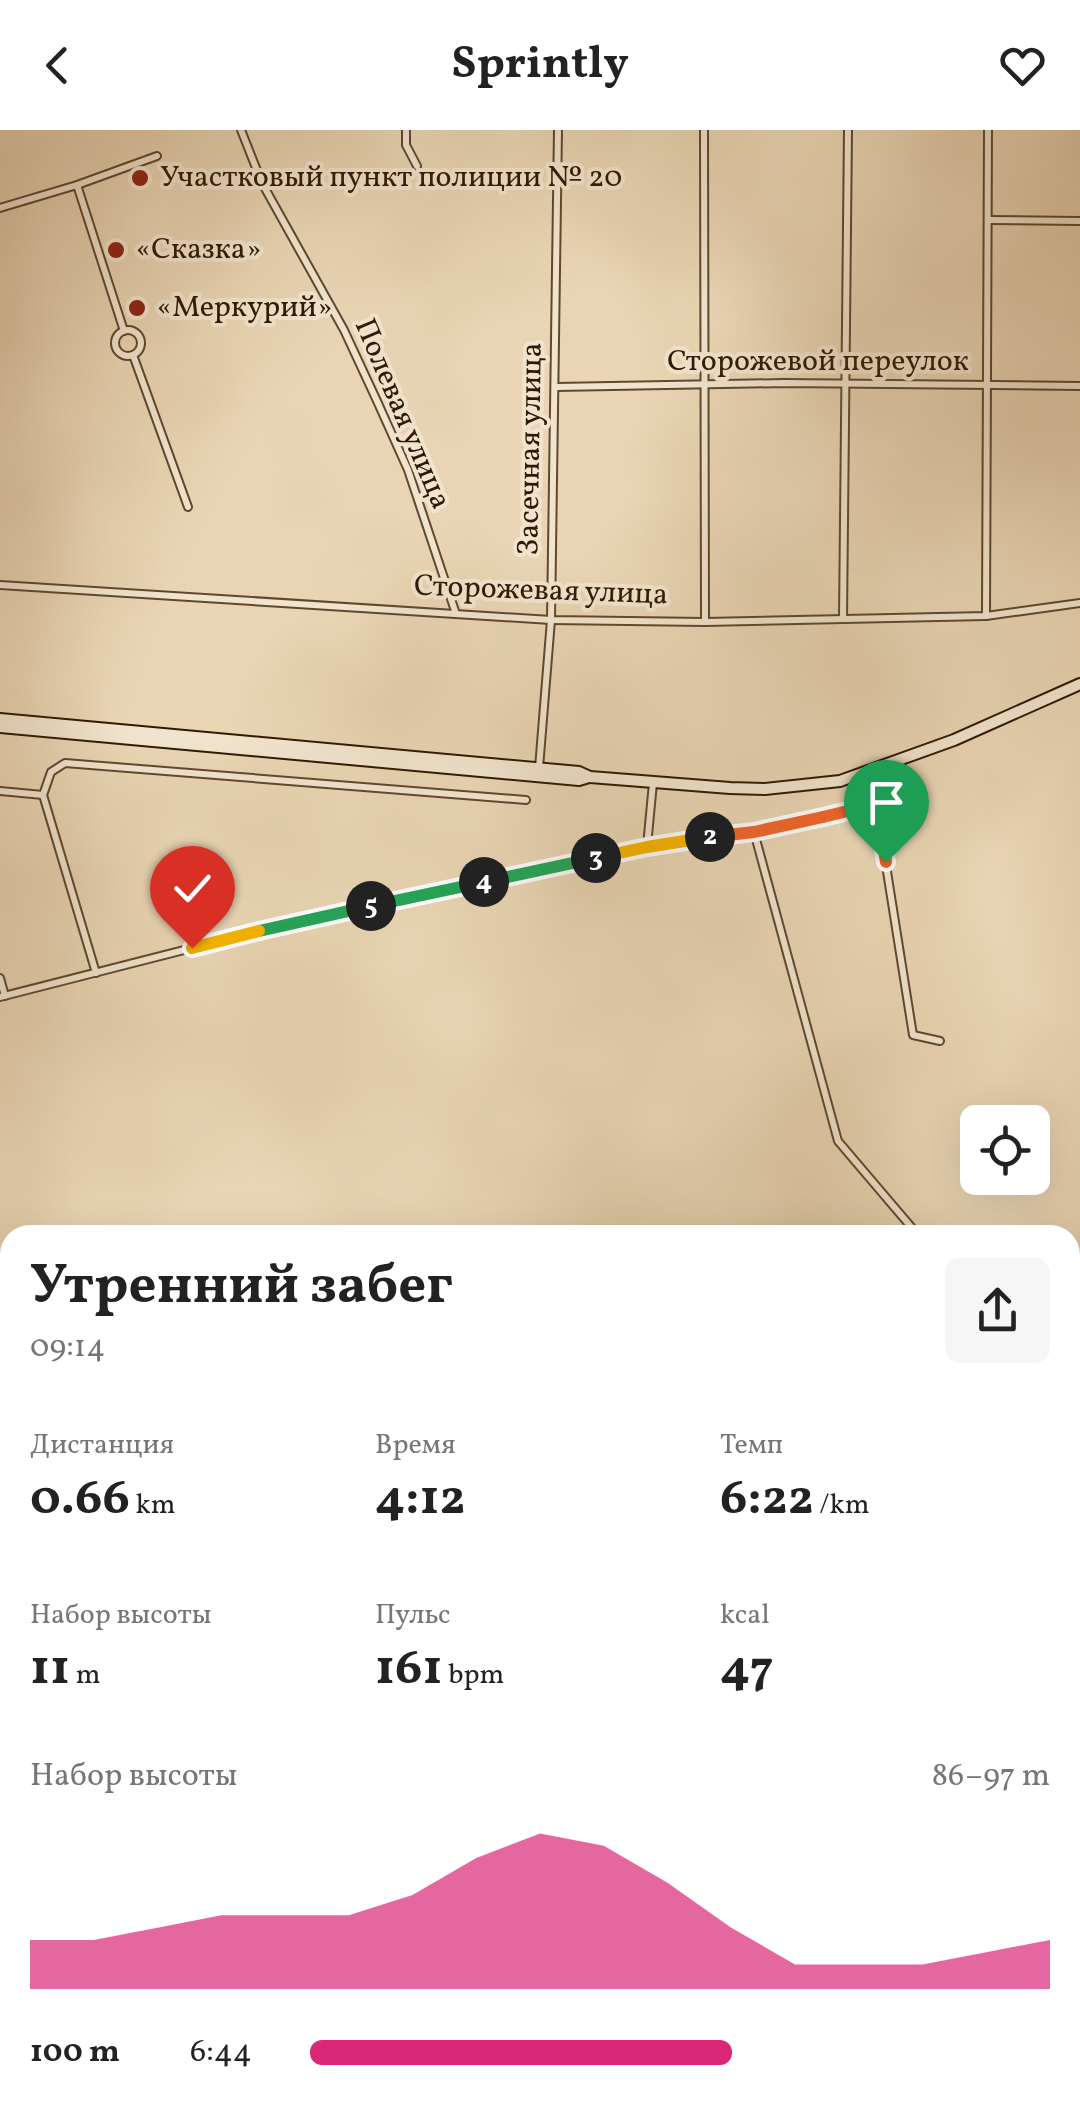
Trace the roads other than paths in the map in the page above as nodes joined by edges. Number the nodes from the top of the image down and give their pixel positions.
1 (241, 130) edge
2 (406, 130) edge
3 (558, 130) edge
4 (704, 130) edge
5 (848, 130) edge
6 (988, 130) edge
7 (157, 156) dead end
8 (417, 166) dead end
9 (76, 185) junction
10 (0, 208) edge
11 (988, 220) junction
12 (1080, 222) edge
13 (124, 331) junction
14 (132, 355) junction
15 (706, 384) junction
16 (845, 384) junction
17 (988, 384) junction
18 (1080, 386) edge
19 (556, 387) junction
20 (188, 507) dead end
21 (0, 584) edge
22 (1080, 604) edge
23 (456, 614) junction
24 (986, 616) junction
25 (551, 620) junction
26 (843, 620) junction
27 (704, 622) junction
28 (1080, 684) edge
29 (0, 718) edge
30 (0, 727) edge
31 (540, 768) junction
32 (871, 772) junction
33 (590, 777) junction
34 (653, 783) junction
35 (0, 791) edge
36 (43, 795) junction
37 (526, 800) dead end
38 (877, 804) junction
39 (754, 832) junction
40 (647, 847) junction
41 (96, 973) junction
42 (0, 978) edge
43 (2, 997) edge
44 (940, 1041) dead end
45 (909, 1225) edge

1 - 23 street, Полевая улица
2 - 8 street
3 - 19 street, Засечная улица
4 - 15 street
5 - 16 street
6 - 11 street
7 - 9 street
9 - 10 street
9 - 13 street
11 - 12 street
11 - 17 street
13 - 14 street
13 - 14 street
14 - 20 street
15 - 16 street, Сторожевой переулок
15 - 19 street, Сторожевой переулок
15 - 27 street
16 - 17 street, Сторожевой переулок
16 - 26 street
17 - 18 street, Сторожевой переулок
17 - 24 street
19 - 25 street, Засечная улица
21 - 23 street, Сторожевая улица
22 - 24 street, Сторожевая улица
23 - 25 street, Сторожевая улица
24 - 26 street, Сторожевая улица
25 - 27 street, Сторожевая улица
25 - 31 street, Засечная улица
26 - 27 street, Сторожевая улица
28 - 32 main road
29 - 31 main road
30 - 33 main road
31 - 33 main road
32 - 34 main road
32 - 38 street
33 - 34 main road
34 - 40 street
35 - 36 street
36 - 37 street
36 - 41 street
38 - 39 street
38 - 44 street
39 - 40 street
39 - 45 street
40 - 41 street
41 - 43 street
42 - 43 street

